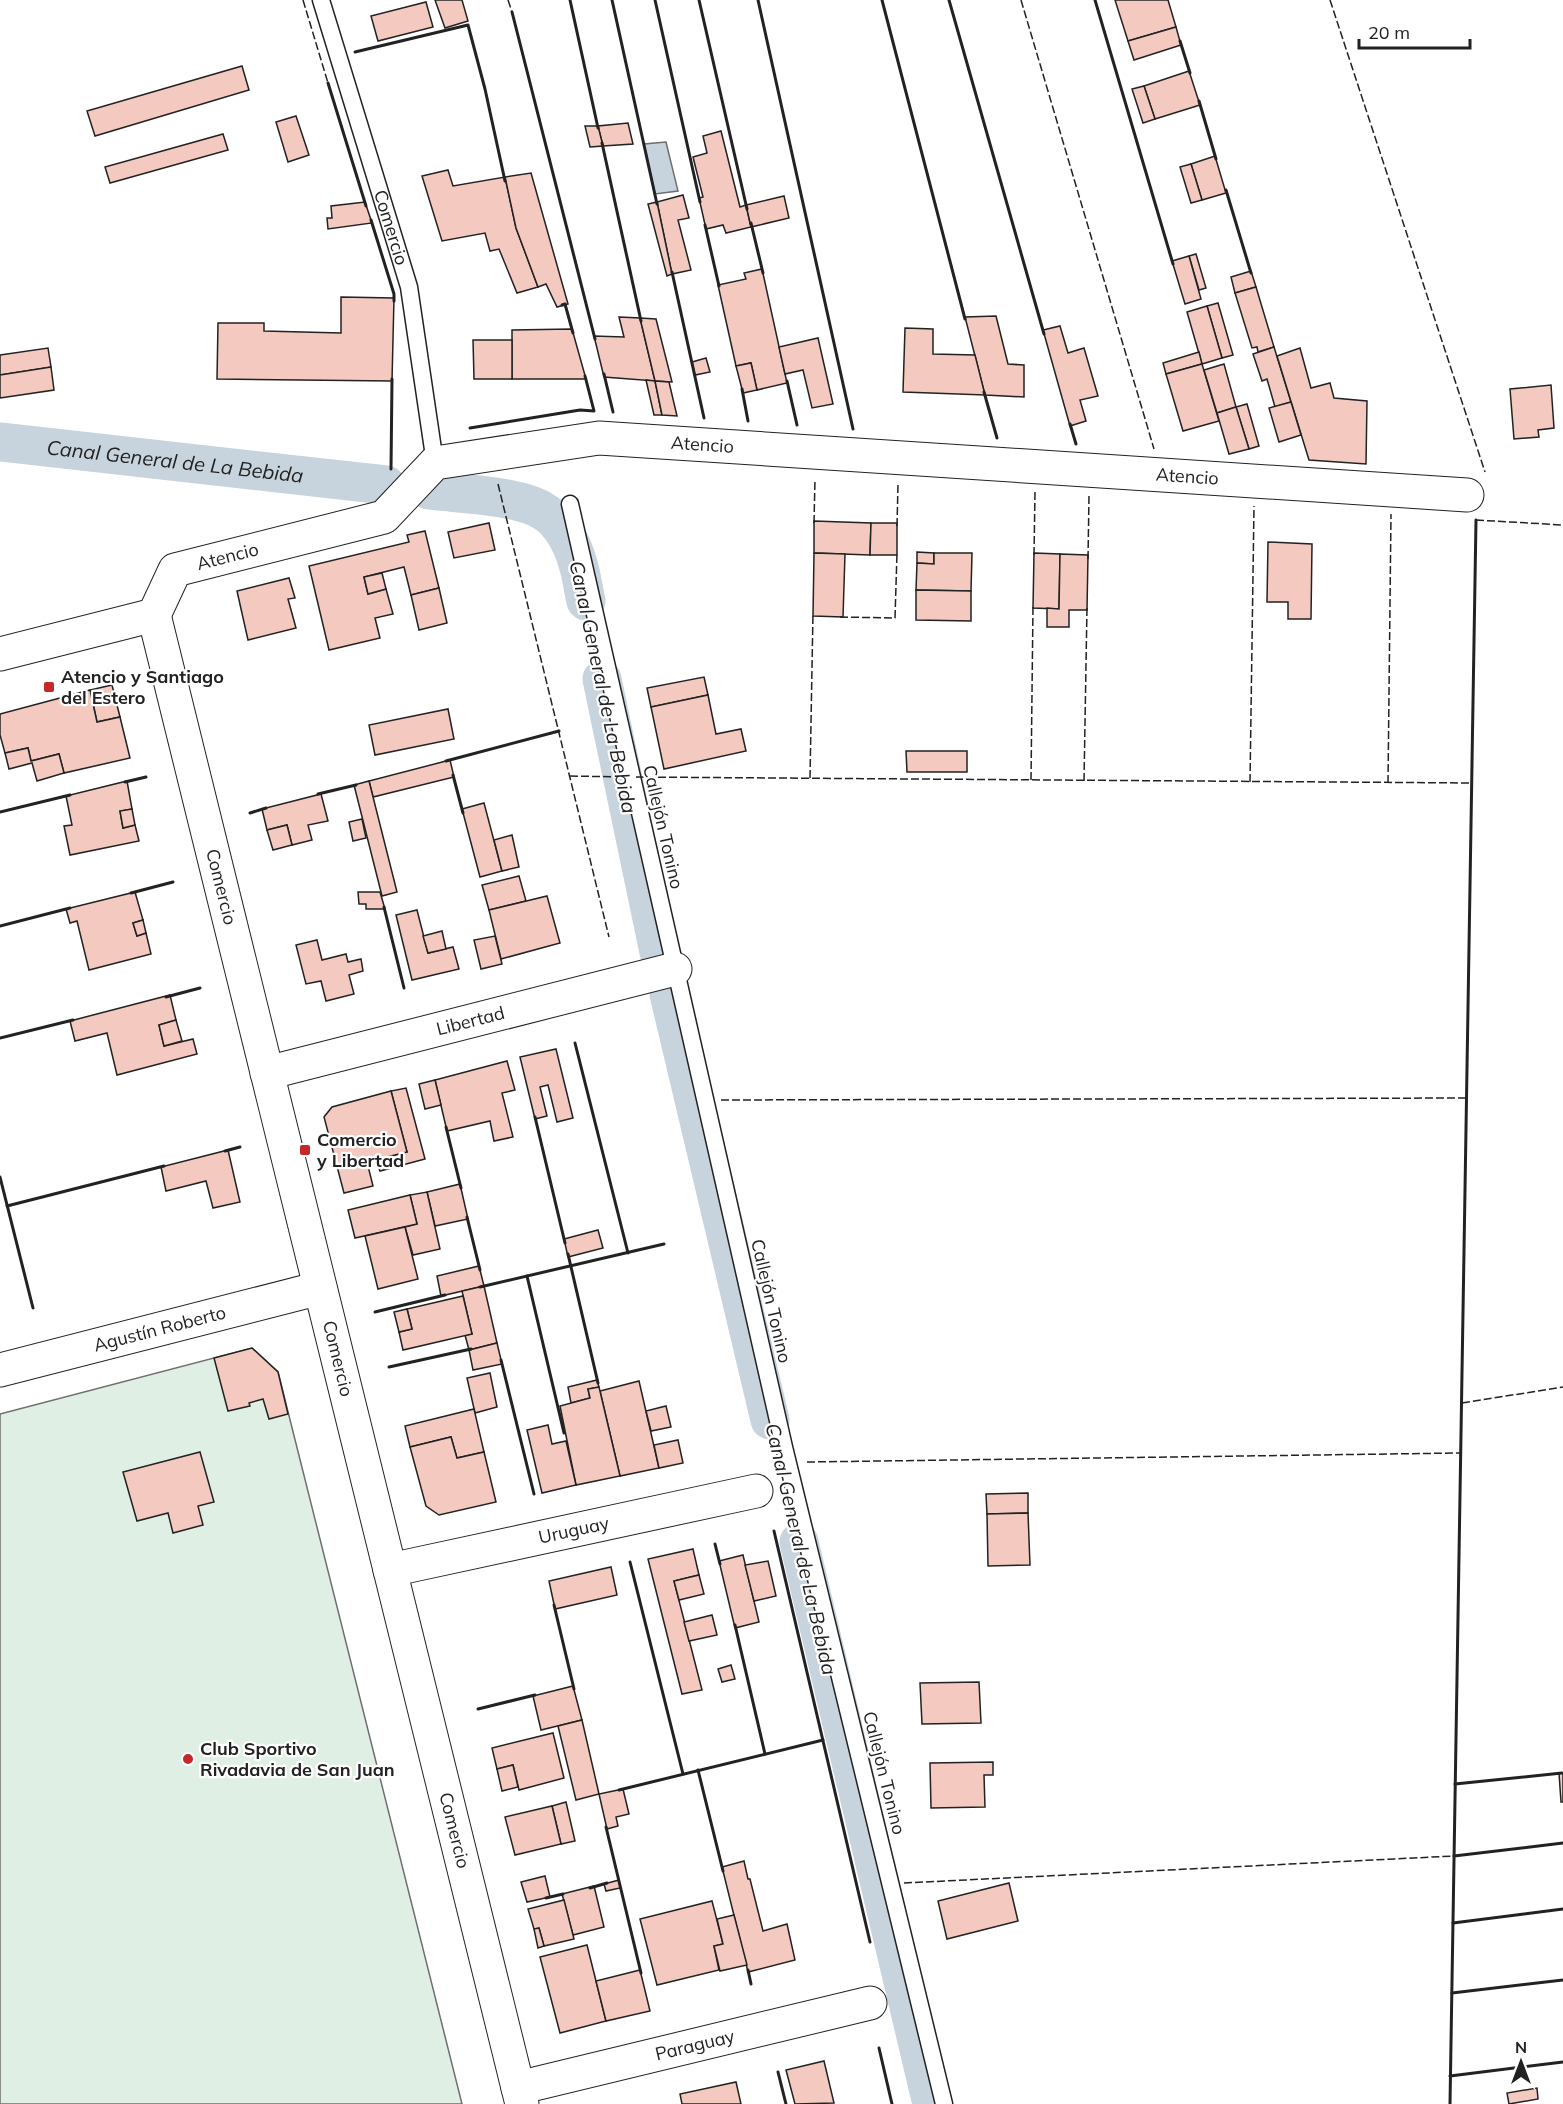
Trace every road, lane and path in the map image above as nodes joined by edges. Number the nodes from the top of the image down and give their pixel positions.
1 (321, 0) edge
2 (435, 463) junction
3 (1467, 495) dead end
4 (570, 504) dead end
5 (154, 615) junction
6 (0, 654) edge
7 (675, 969) junction
8 (267, 1073) junction
9 (320, 1288) junction
10 (0, 1370) edge
11 (756, 1491) dead end
12 (390, 1570) junction
13 (870, 2003) dead end
14 (520, 2096) edge
15 (944, 2104) edge

1 - 2 lane, Comercio
2 - 3 street, Atencio
2 - 5 street, Atencio
4 - 7 lane, Callejón Tonino
5 - 6 street
5 - 8 street, Comercio
7 - 8 street, Libertad
7 - 15 lane, Callejón Tonino
8 - 9 street, Comercio
9 - 10 street, Agustín Roberto
9 - 12 street, Comercio
11 - 12 street, Uruguay
12 - 14 street, Comercio
13 - 14 street, Paraguay

